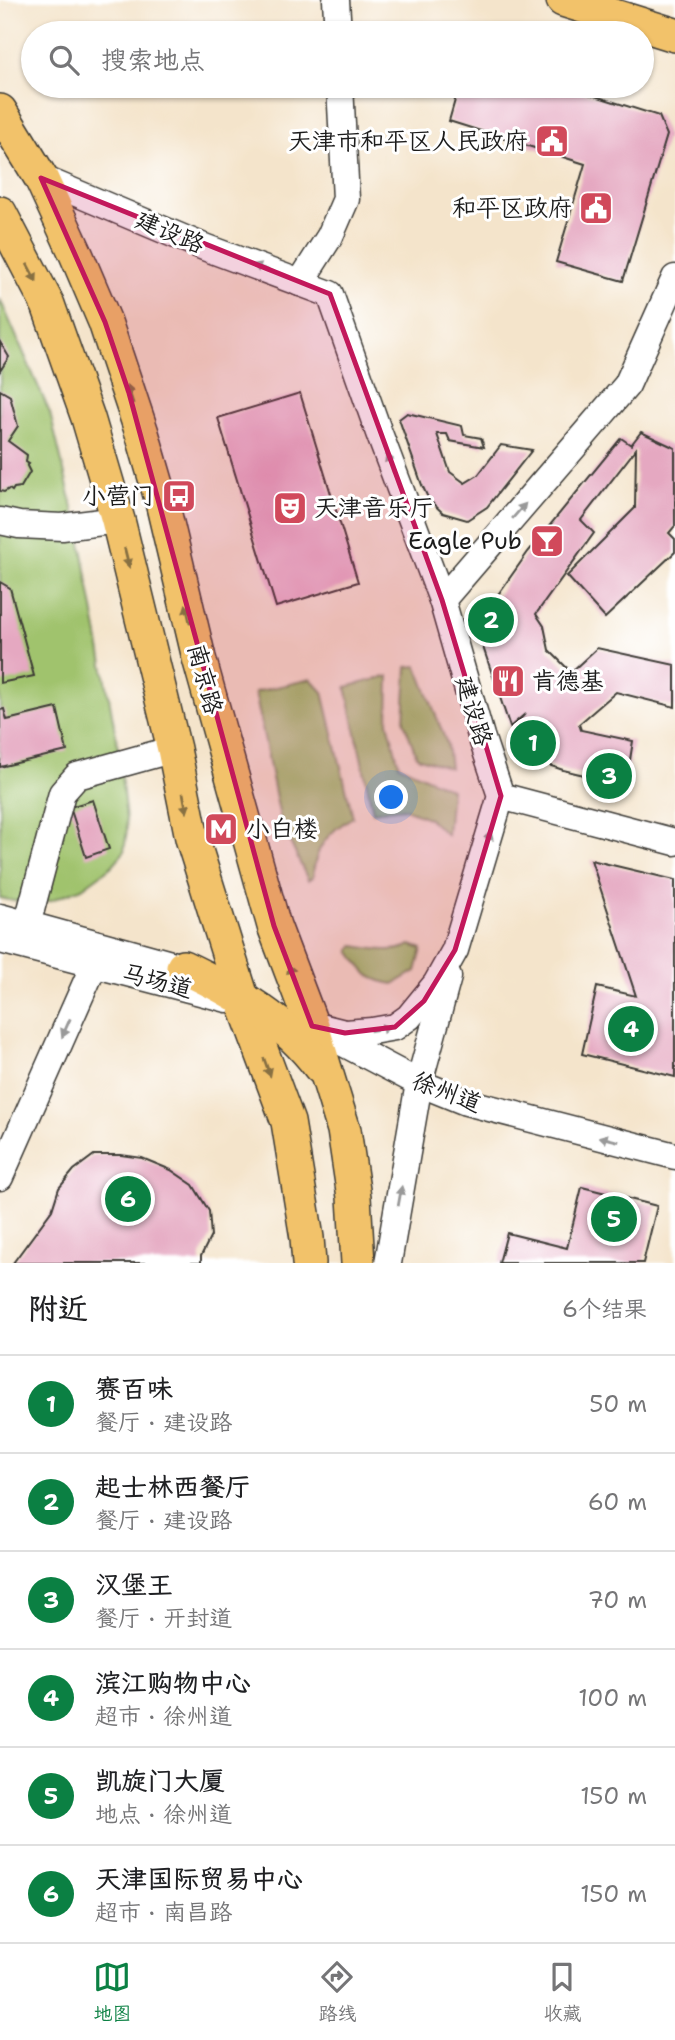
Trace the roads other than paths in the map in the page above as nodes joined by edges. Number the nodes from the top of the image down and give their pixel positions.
1 (336, 0) edge
2 (563, 0) edge
3 (337, 21) edge
4 (630, 21) edge
5 (654, 28) edge
6 (675, 35) edge
7 (341, 98) edge
8 (0, 111) edge
9 (41, 178) junction
10 (0, 213) edge
11 (675, 278) edge
12 (300, 283) junction
13 (118, 520) junction
14 (0, 522) edge
15 (442, 600) junction
16 (174, 749) junction
17 (501, 796) junction
18 (675, 842) edge
19 (0, 917) edge
20 (27, 925) junction
21 (0, 940) edge
22 (455, 950) junction
23 (94, 965) junction
24 (183, 967) joint
25 (246, 998) junction
26 (313, 1026) junction
27 (419, 1083) junction
28 (332, 1084) junction
29 (675, 1156) edge
30 (0, 1177) edge
31 (309, 1263) edge
32 (358, 1263) edge
33 (388, 1263) edge

1 - 3 street
2 - 4 main road
5 - 6 main road
7 - 12 street
8 - 9 main road, 南京路
12 -> 9 street, 建设路
26 -> 9 main road, 南京路
10 -> 13 main road, 南京路
15 -> 11 street
15 -> 12 street, 建设路
13 - 14 street
13 -> 16 main road, 南京路
15 - 17 street, 建设路
16 - 20 street
16 -> 25 main road, 南京路
17 - 18 street
22 -> 17 street
19 - 20 street, 马场道
20 - 24 street, 马场道
21 - 23 street, 马场道
26 -> 22 street
22 - 27 street
23 - 25 street, 马场道
23 -> 30 street
24 - 25 main road
25 - 26 street, 徐州道
25 - 28 main road
25 -> 31 main road, 南京路
26 - 27 street, 徐州道
26 - 28 main road, 南京路
29 -> 27 street, 徐州道
33 -> 27 street
28 - 32 main road, 南京路

